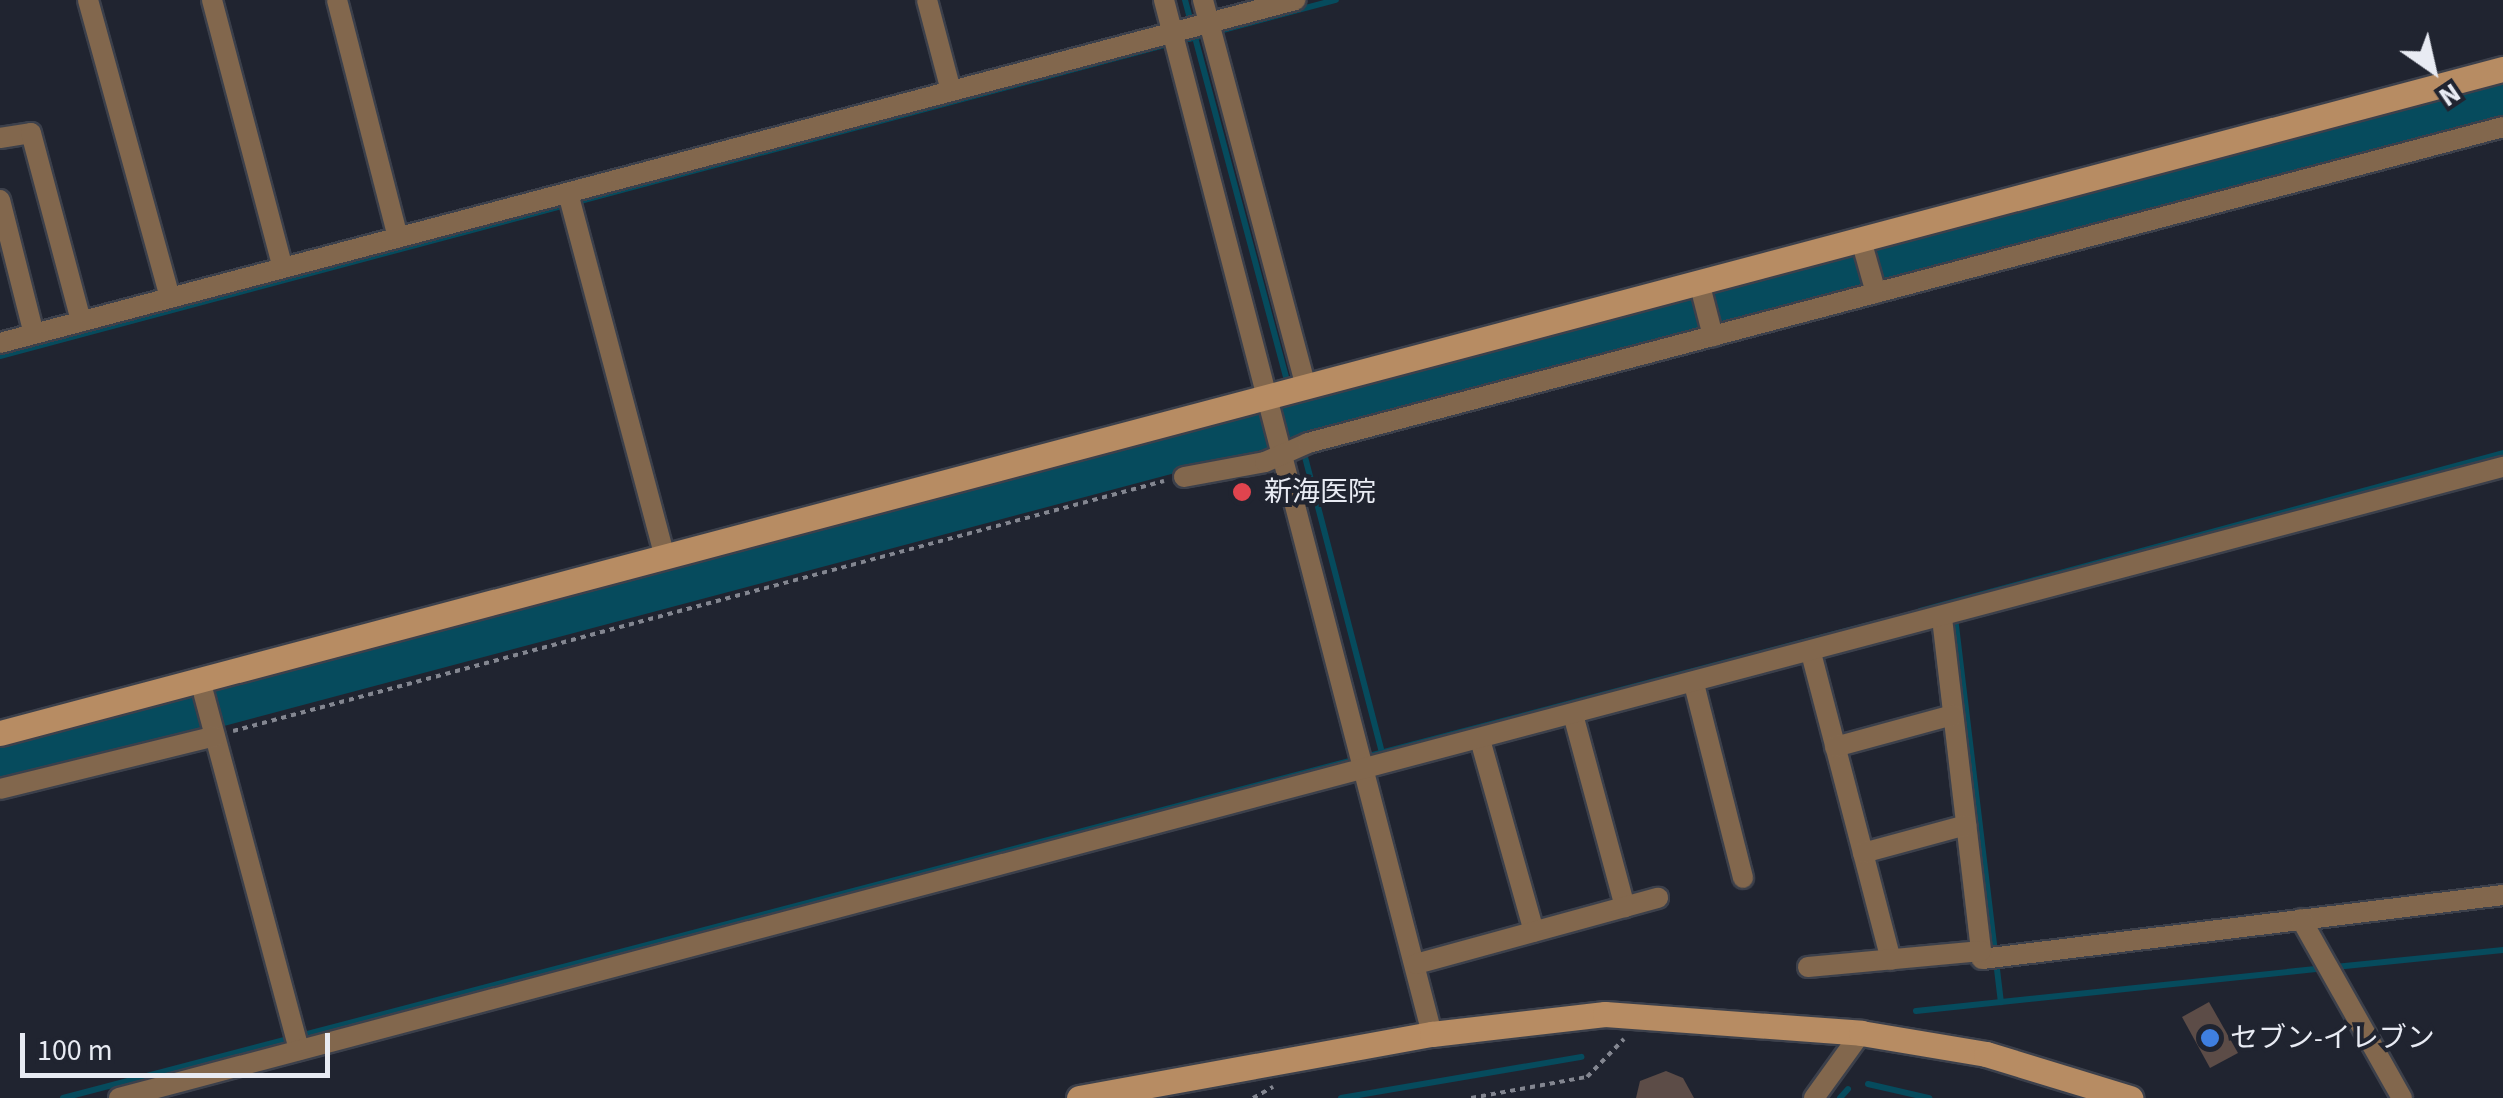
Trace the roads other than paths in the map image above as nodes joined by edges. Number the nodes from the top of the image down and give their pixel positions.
1 (88, 0) edge
2 (212, 0) edge
3 (336, 0) edge
4 (928, 0) edge
5 (1164, 0) edge
6 (1203, 0) edge
7 (1296, 0) edge
8 (1198, 29) junction
9 (2503, 70) edge
10 (952, 91) junction
11 (2503, 127) edge
12 (0, 138) edge
13 (0, 200) edge
14 (570, 200) junction
15 (398, 238) junction
16 (1863, 248) junction
17 (283, 268) junction
18 (1875, 289) junction
19 (1701, 290) junction
20 (170, 298) junction
21 (81, 321) junction
22 (1712, 331) junction
23 (34, 334) junction
24 (0, 343) edge
25 (1306, 386) junction
26 (1270, 404) junction
27 (1283, 450) junction
28 (2503, 467) edge
29 (1184, 476) road end
30 (664, 557) junction
31 (1950, 616) junction
32 (1811, 653) junction
33 (1694, 684) junction
34 (208, 709) junction
35 (1953, 715) junction
36 (1574, 718) junction
37 (0, 733) edge
38 (1481, 743) junction
39 (1835, 747) junction
40 (1364, 759) junction
41 (0, 789) edge
42 (1966, 826) junction
43 (1863, 853) junction
44 (1742, 878) dead end
45 (2503, 896) edge
46 (1658, 898) dead end
47 (1625, 907) junction
48 (2301, 919) junction
49 (1534, 932) junction
50 (1990, 956) junction
51 (1891, 960) junction
52 (1416, 964) junction
53 (1808, 967) dead end
54 (1860, 1033) junction
55 (1432, 1034) junction
56 (296, 1041) junction
57 (119, 1098) edge
58 (1079, 1098) edge
59 (1814, 1098) edge
60 (2130, 1098) edge
61 (2402, 1098) edge

1 - 20 street
2 - 17 street
3 - 15 street
4 - 10 street
5 - 8 street
6 - 8 street
7 - 8 street
8 - 10 street
8 - 25 street
8 - 26 street
9 - 16 street
10 - 14 street
11 - 18 street
12 - 21 street
13 - 23 street
14 - 15 street
14 - 30 street
15 - 17 street
16 - 18 street
16 - 19 street
17 - 20 street
18 - 22 street
19 - 22 street
19 - 25 street
20 - 21 street
21 - 23 street
22 - 27 street
23 - 24 street
25 - 26 street
26 - 27 street
26 - 30 street
27 - 29 street
27 - 40 street
28 - 31 street
30 - 34 street
31 - 32 street
31 - 35 street
32 - 33 street
32 - 39 street
33 - 36 street
33 - 44 street
34 - 37 street
34 - 41 street
34 - 56 street
35 - 39 street
35 - 42 street
36 - 38 street
36 - 47 street
38 - 40 street
38 - 49 street
39 - 43 street
40 - 52 street
40 - 56 street
42 - 43 street
42 - 50 street
43 - 51 street
45 - 48 street
46 - 47 street
47 - 49 street
48 - 50 street
48 - 61 street
49 - 52 street
50 - 51 street
51 - 53 street
52 - 55 street
54 - 55 street
54 - 59 street
54 - 60 street
55 - 58 street
56 - 57 street

